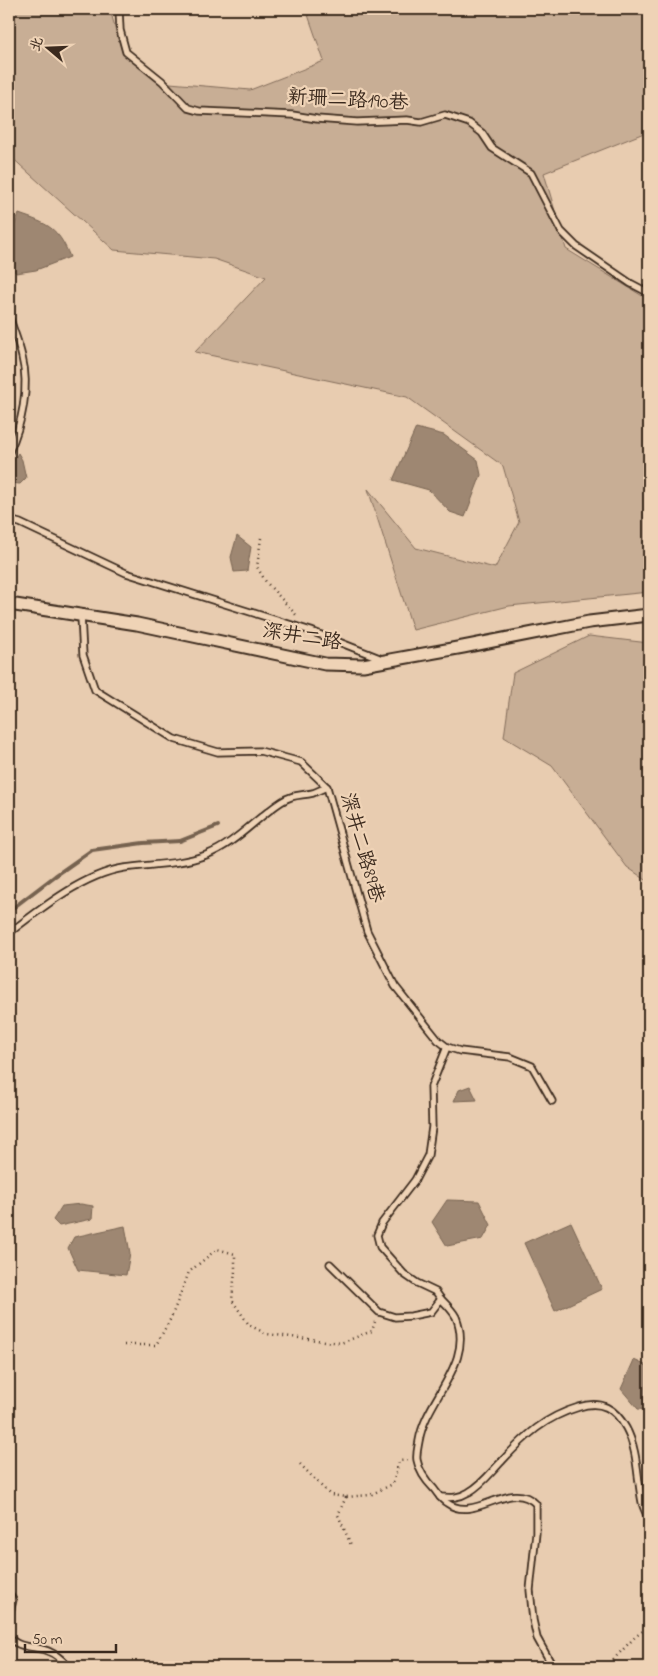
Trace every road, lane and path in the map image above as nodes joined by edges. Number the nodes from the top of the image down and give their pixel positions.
1 (119, 9) edge
2 (649, 293) edge
3 (9, 316) edge
4 (9, 452) edge
5 (9, 520) edge
6 (261, 538) dead end
7 (9, 604) edge
8 (649, 615) edge
9 (81, 616) junction
10 (310, 631) junction
11 (386, 661) junction
12 (327, 787) junction
13 (9, 933) edge
14 (447, 1047) junction
15 (552, 1100) dead end
16 (330, 1264) dead end
17 (441, 1299) junction
18 (379, 1312) junction
19 (124, 1345) dead end
20 (416, 1459) junction
21 (300, 1464) dead end
22 (346, 1497) junction
23 (440, 1497) junction
24 (649, 1520) edge
25 (351, 1545) dead end
26 (9, 1594) edge
27 (9, 1616) edge
28 (649, 1626) edge
29 (9, 1636) edge
30 (69, 1667) edge
31 (556, 1667) edge
32 (606, 1667) edge

1 - 2 lane, 新珊二路190巷
3 - 4 lane
5 - 10 lane
6 - 10 path
7 - 9 street, 深井二路
8 - 11 street, 深井二路
9 - 11 street, 深井二路
9 - 12 lane, 深井二路89巷
10 - 11 lane
12 - 13 lane
12 - 14 lane, 深井二路89巷
14 - 15 lane
14 - 17 lane
16 - 18 lane
17 - 18 lane
17 - 20 lane
18 - 19 path
20 - 22 path
20 - 23 lane
21 - 22 path
22 - 25 path
23 - 24 lane
23 - 31 lane
26 - 27 lane
28 - 32 path
29 - 30 lane

